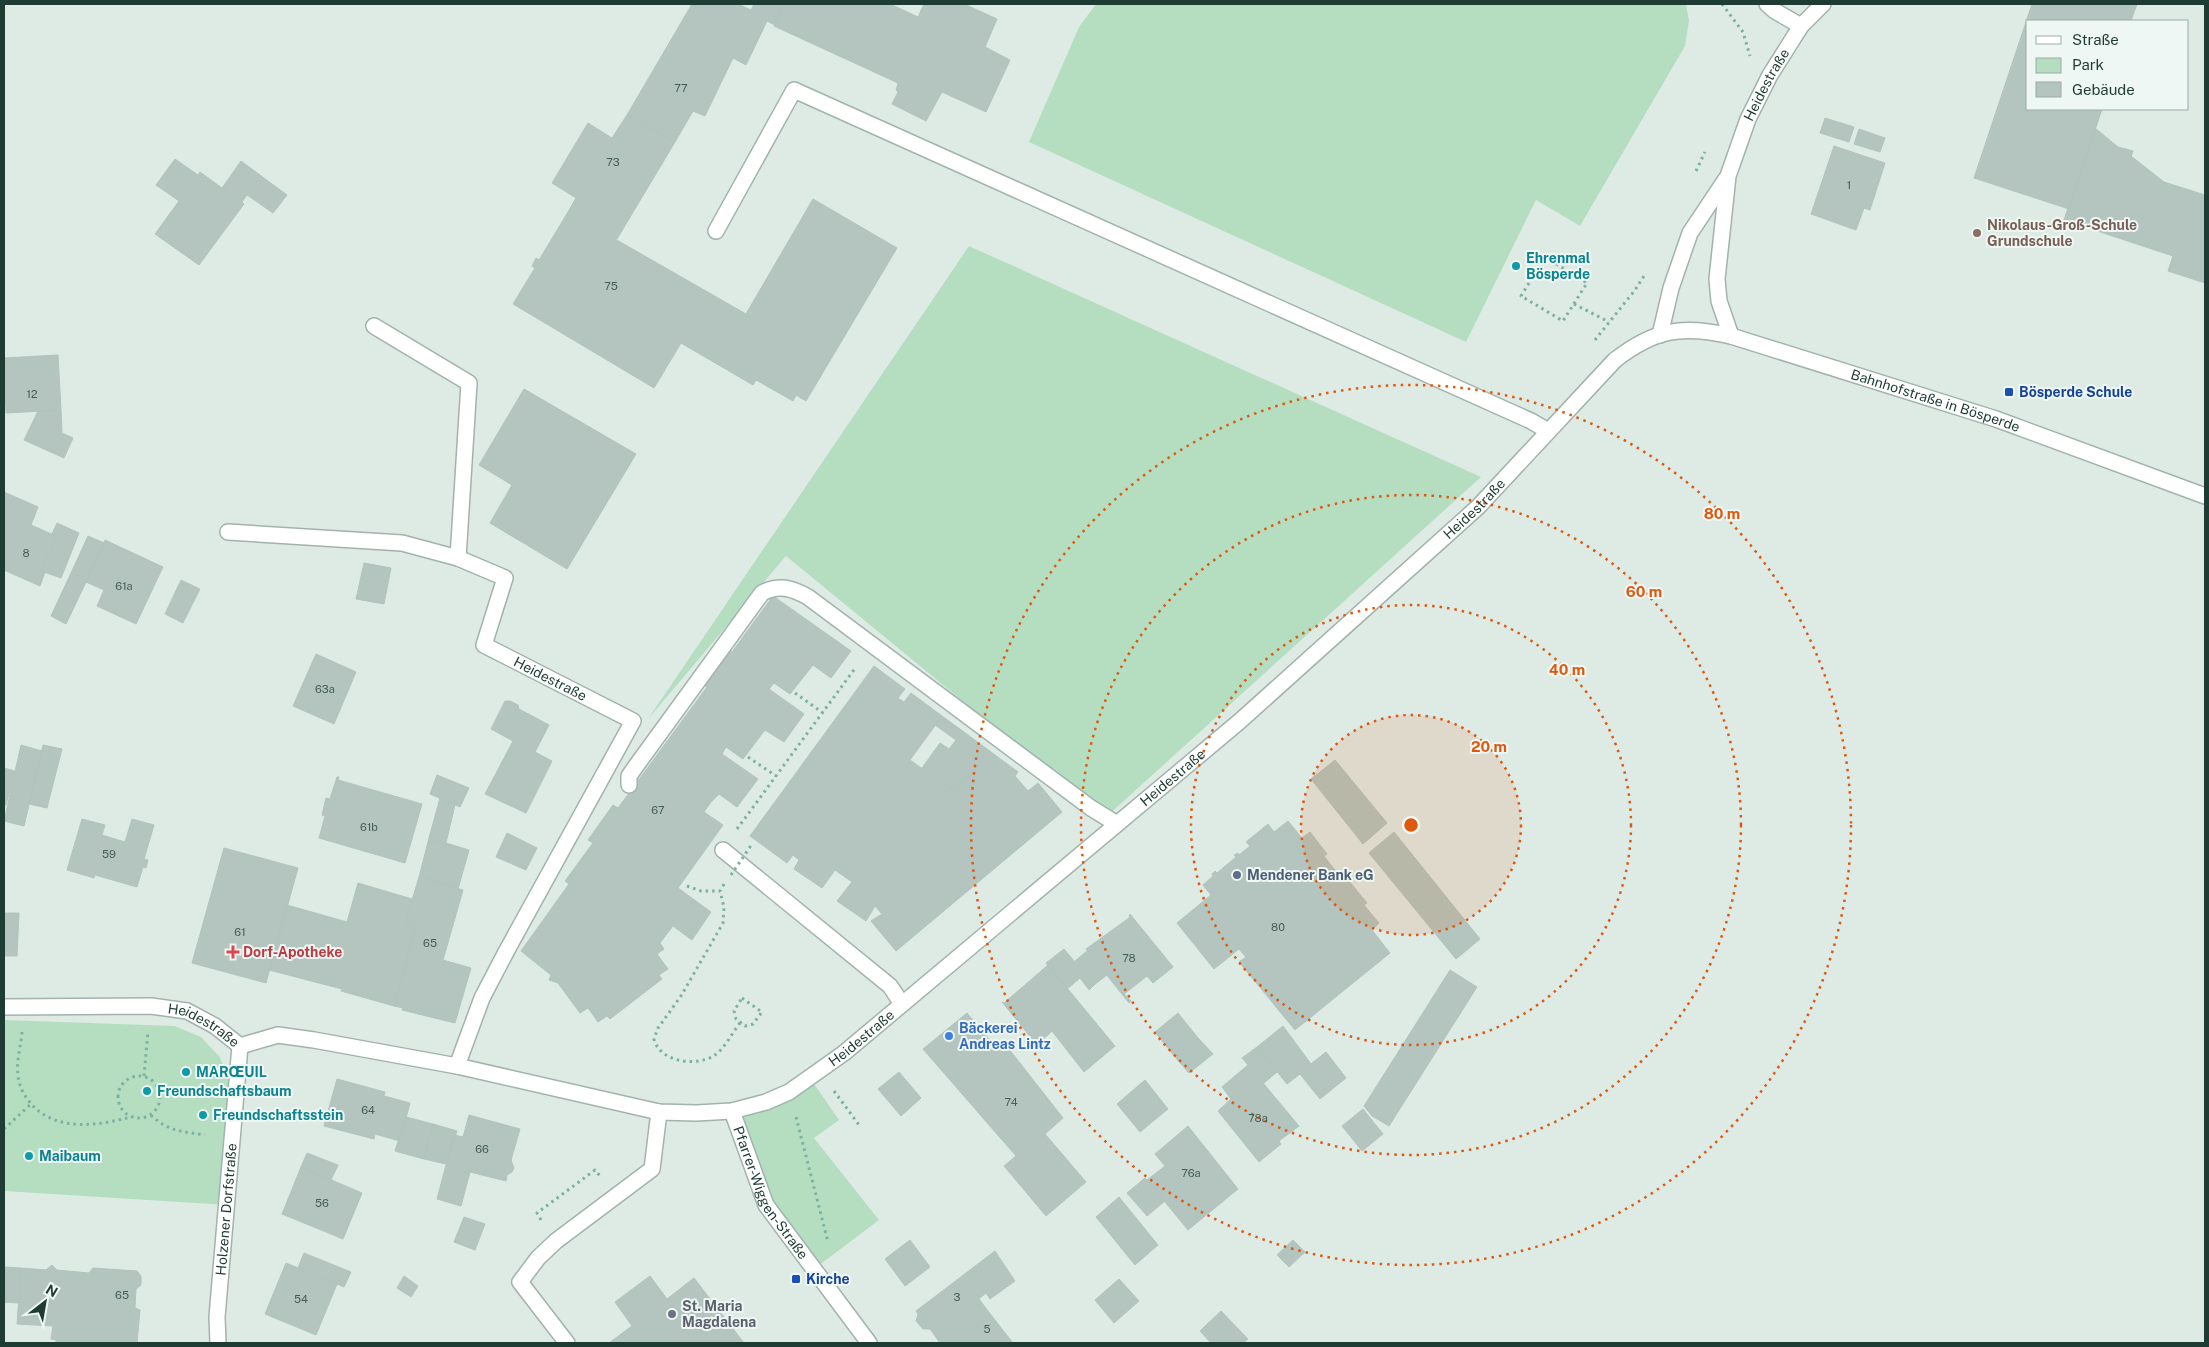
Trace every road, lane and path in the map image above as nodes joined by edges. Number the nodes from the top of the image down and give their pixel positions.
1 (1722, 4) edge
2 (1767, 4) edge
3 (1823, 4) edge
4 (1801, 26) junction
5 (1751, 61) dead end
6 (1728, 176) junction
7 (716, 231) dead end
8 (1574, 304) junction
9 (1609, 322) dead end
10 (374, 326) dead end
11 (1660, 335) junction
12 (1731, 336) junction
13 (1548, 431) junction
14 (2205, 496) edge
15 (228, 532) dead end
16 (458, 558) junction
17 (872, 644) junction
18 (796, 693) dead end
19 (823, 713) junction
20 (748, 757) dead end
21 (776, 776) junction
22 (629, 785) dead end
23 (1117, 824) junction
24 (752, 844) dead end
25 (723, 850) joint
26 (687, 886) dead end
27 (720, 891) junction
28 (902, 1004) junction
29 (151, 1006) junction
30 (4, 1007) edge
31 (25, 1007) junction
32 (740, 1023) junction
33 (240, 1046) junction
34 (457, 1066) junction
35 (820, 1072) junction
36 (144, 1076) junction
37 (790, 1092) junction
38 (31, 1104) junction
39 (732, 1110) junction
40 (659, 1112) junction
41 (151, 1115) junction
42 (131, 1117) junction
43 (859, 1125) dead end
44 (4, 1129) edge
45 (233, 1137) junction
46 (830, 1246) dead end
47 (218, 1343) edge
48 (567, 1343) edge
49 (870, 1343) edge

1 - 5 path
2 - 4 street
3 - 4 street, Heidestraße
4 - 6 street, Heidestraße
6 - 11 street, Heidestraße
6 - 12 street, Heidestraße
7 - 13 street
8 - 8 path
8 - 9 path
10 - 16 street
11 - 12 street, Bahnhofstraße in Bösperde
11 - 13 street, Heidestraße
12 - 14 street, Bahnhofstraße in Bösperde
13 - 23 street, Heidestraße
15 - 16 street
16 - 34 street, Heidestraße
17 - 19 path
17 - 22 street
17 - 23 street
18 - 19 path
19 - 21 path
20 - 21 path
21 - 25 path
23 - 28 street, Heidestraße
24 - 27 path, bridge
25 - 28 street
26 - 27 path
27 - 32 path
28 - 35 street, Heidestraße
29 - 31 street, Heidestraße
29 - 33 street, Heidestraße
29 - 36 path
30 - 31 street, Heidestraße
31 - 38 path
32 - 32 path
33 - 34 street, Heidestraße
33 - 45 street, Holzener Dorfstraße
34 - 40 street, Heidestraße
35 - 37 street, Heidestraße
35 - 43 path
36 - 41 path
36 - 42 path
37 - 39 street, Heidestraße
37 - 46 path
38 - 42 path
38 - 44 path
39 - 40 street, Heidestraße
39 - 49 street, Pfarrer-Wiggen-Straße
40 - 48 street
41 - 42 path
41 - 45 path
45 - 47 street, Holzener Dorfstraße

